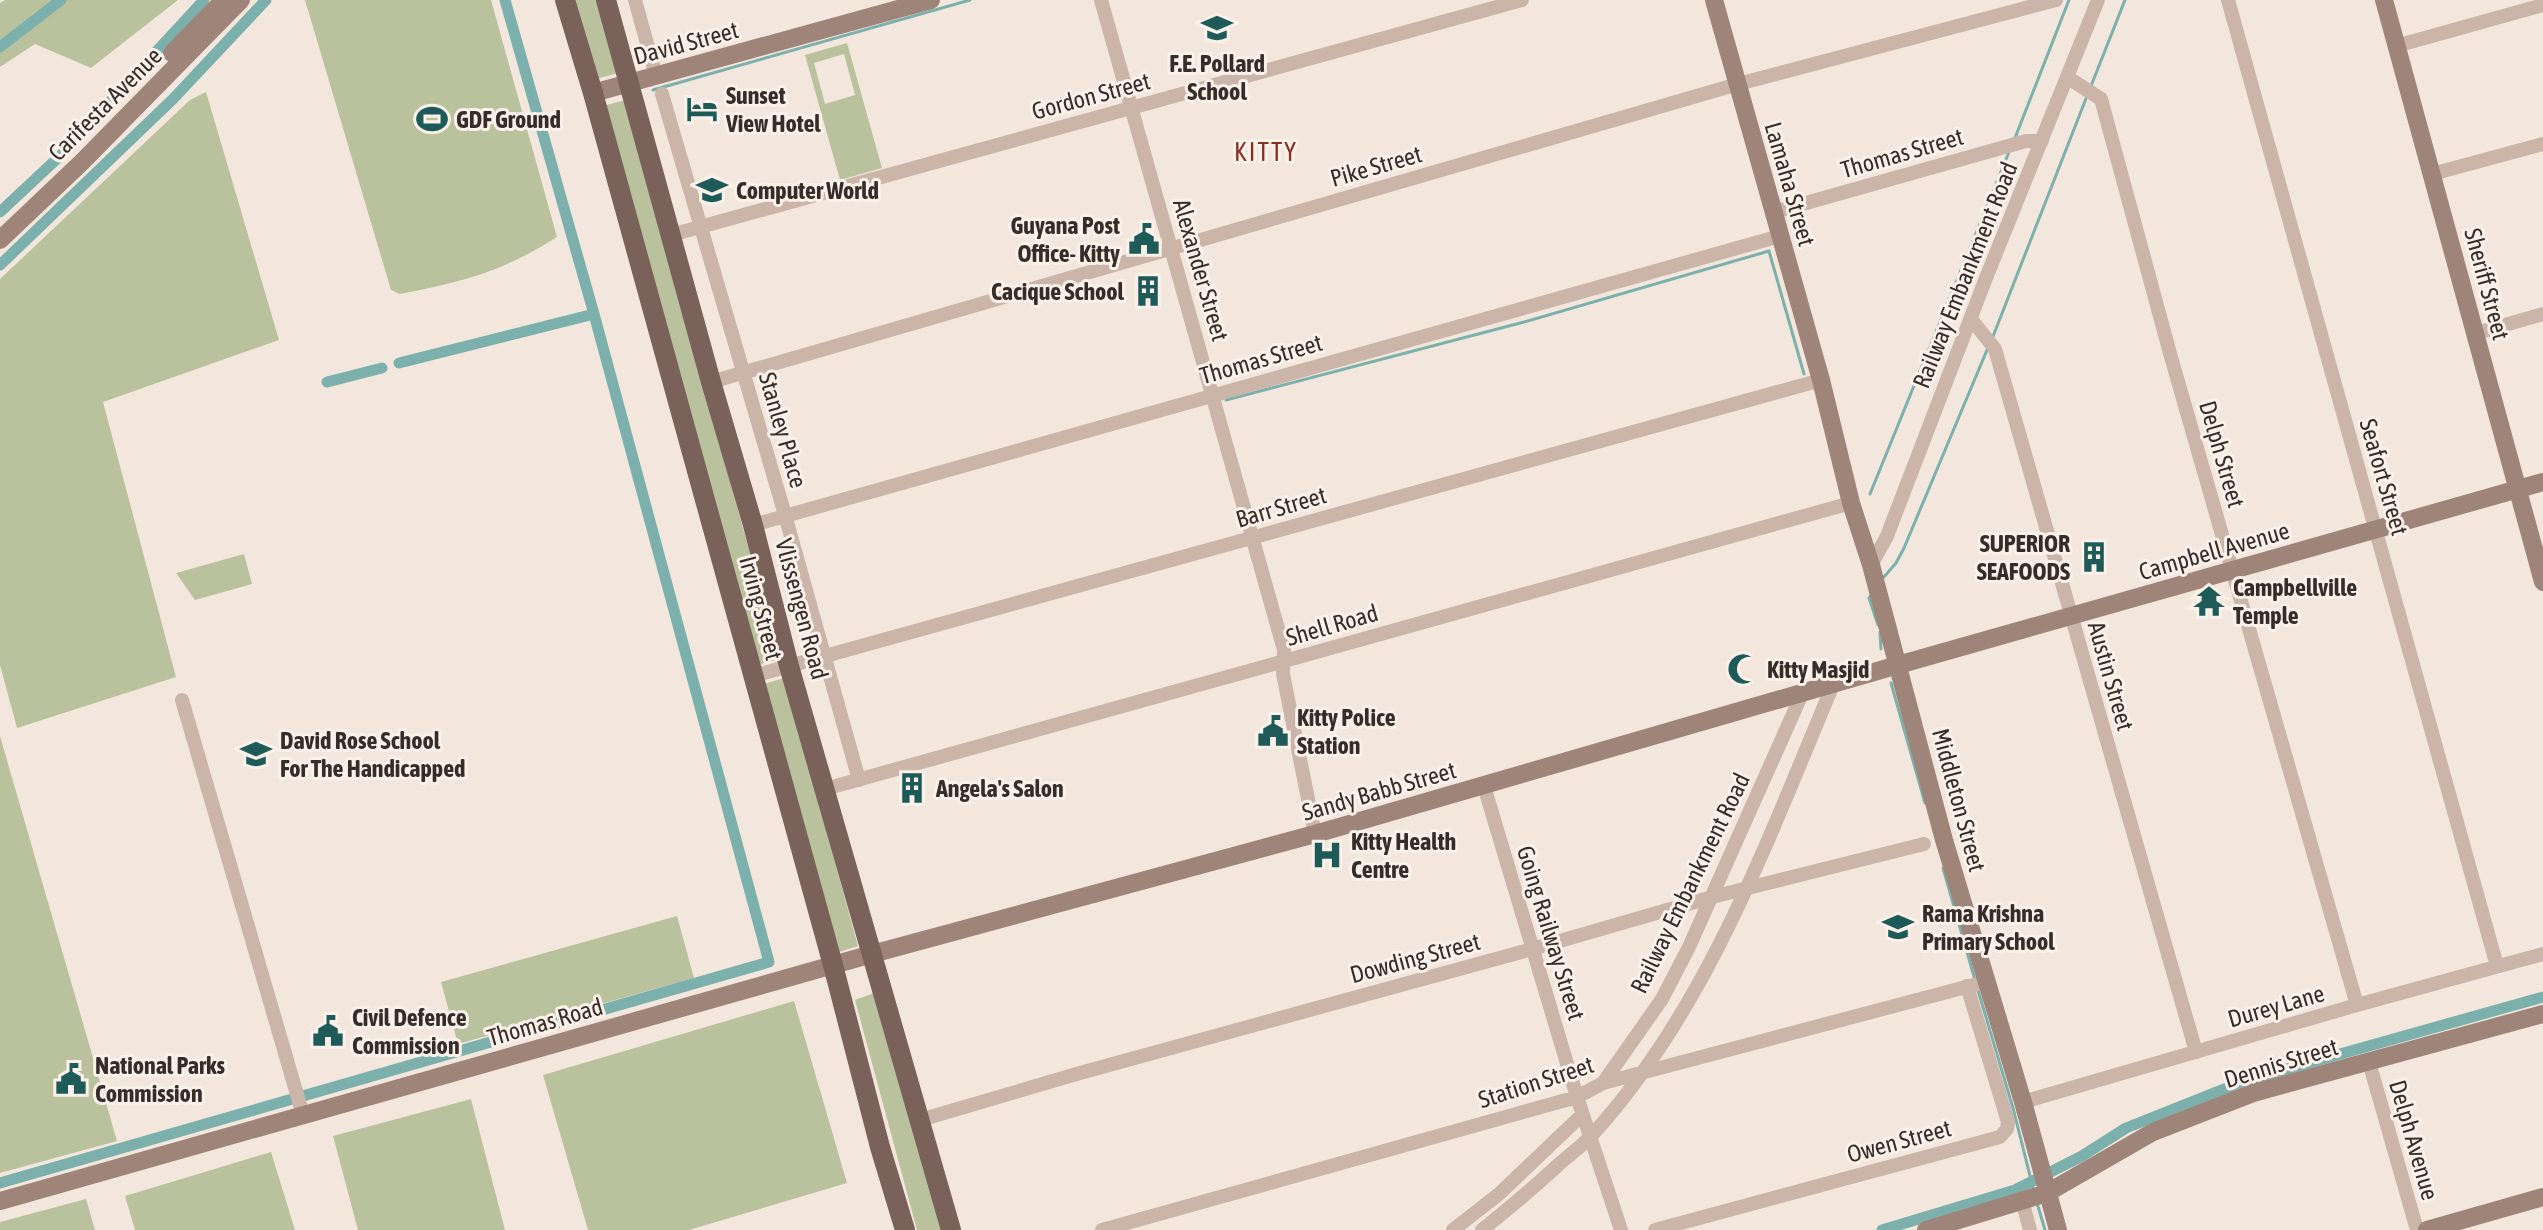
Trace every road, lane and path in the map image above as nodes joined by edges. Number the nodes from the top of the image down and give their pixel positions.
1 (224, 0) edge
2 (241, 0) edge
3 (565, 0) edge
4 (606, 0) edge
5 (635, 0) edge
6 (931, 0) edge
7 (1101, 0) edge
8 (1522, 0) edge
9 (1714, 0) edge
10 (2056, 0) edge
11 (2098, 0) edge
12 (2228, 0) edge
13 (2384, 0) edge
14 (2543, 5) edge
15 (2396, 46) junction
16 (655, 76) junction
17 (2067, 77) junction
18 (631, 83) junction
19 (1738, 84) junction
20 (593, 93) junction
21 (662, 94) dead end
22 (1132, 108) junction
23 (2042, 141) junction
24 (2543, 144) edge
25 (2432, 174) junction
26 (1774, 212) junction
27 (0, 224) edge
28 (702, 226) junction
29 (671, 235) junction
30 (1780, 236) junction
31 (0, 240) edge
32 (1172, 248) junction
33 (2543, 314) edge
34 (1976, 324) junction
35 (2477, 333) junction
36 (743, 372) junction
37 (1821, 380) junction
38 (711, 382) junction
39 (1213, 395) junction
40 (2543, 482) edge
41 (2517, 488) junction
42 (1851, 503) junction
43 (785, 515) junction
44 (753, 525) junction
45 (2377, 530) junction
46 (1887, 536) junction
47 (1862, 537) junction
48 (1254, 538) junction
49 (1871, 565) junction
50 (2233, 570) junction
51 (2543, 582) edge
52 (2071, 617) junction
53 (824, 658) junction
54 (1283, 661) junction
55 (1898, 665) junction
56 (789, 666) junction
57 (753, 676) junction
58 (1833, 685) junction
59 (1802, 694) junction
60 (182, 700) dead end
61 (859, 780) junction
62 (1484, 786) junction
63 (825, 789) junction
64 (1315, 834) junction
65 (1924, 844) dead end
66 (1747, 888) junction
67 (1712, 897) junction
68 (1532, 949) junction
69 (872, 954) junction
70 (2543, 954) edge
71 (833, 965) junction
72 (2497, 966) junction
73 (1976, 984) junction
74 (2357, 1005) junction
75 (2543, 1014) edge
76 (2196, 1052) junction
77 (2369, 1062) junction
78 (1644, 1072) junction
79 (1603, 1083) junction
80 (1577, 1097) junction
81 (2023, 1102) junction
82 (302, 1111) junction
83 (1583, 1114) junction
84 (920, 1120) junction
85 (1591, 1136) junction
86 (2037, 1189) junction
87 (1499, 1194) junction
88 (2543, 1197) edge
89 (0, 1201) edge
90 (1510, 1208) junction
91 (905, 1230) edge
92 (951, 1230) edge
93 (1102, 1230) edge
94 (1453, 1230) edge
95 (1482, 1230) edge
96 (1621, 1230) edge
97 (1655, 1230) edge
98 (1926, 1230) edge
99 (2030, 1230) edge
100 (2058, 1230) edge
101 (2417, 1230) edge
102 (2427, 1230) edge

1 - 27 street, Carifesta Avenue
2 - 31 street, Carifesta Avenue
3 - 20 main road, Irving Street
4 - 18 main road, Vlissengen Road
5 - 16 street
6 - 16 street, David Street
7 - 22 street, Alexander Street
8 - 22 street, Gordon Street
9 - 19 street, Lamaha Street
10 - 19 street, Pike Street
11 - 17 street, Railway Embankment Road
12 - 45 street, Seafort Street
13 - 15 street, Sheriff Street
14 - 15 street
15 - 25 street, Sheriff Street
16 - 18 street, David Street
17 - 23 street, Railway Embankment Road
17 - 50 street, Delph Street
18 - 20 street, David Street
18 - 29 main road, Vlissengen Road
19 - 26 street, Lamaha Street
19 - 32 street, Pike Street
20 - 57 main road, Irving Street
21 - 28 street, Stanley Place
22 - 28 street, Gordon Street
22 - 32 street, Alexander Street
23 - 26 street, Thomas Street
23 - 34 street, Railway Embankment Road
24 - 25 street
25 - 35 street, Sheriff Street
26 - 30 street, Lamaha Street
28 - 29 street, Gordon Street
28 - 36 street, Stanley Place
29 - 38 main road, Vlissengen Road
30 - 37 street, Lamaha Street
30 - 39 street, Thomas Street
32 - 36 street, Pike Street
32 - 39 street, Alexander Street
33 - 35 street
34 - 46 street, Railway Embankment Road
34 - 52 street, Austin Street
35 - 41 street, Sheriff Street
36 - 38 street, Pike Street
36 - 43 street, Stanley Place
37 - 42 street, Middleton Street
37 - 48 street, Barr Street
38 - 44 main road, Vlissengen Road
39 - 43 street, Thomas Street
39 - 48 street, Alexander Street
40 - 41 street, Campbell Avenue
41 - 45 street, Campbell Avenue
41 - 51 street, Sheriff Street
42 - 47 street, Middleton Street
42 - 54 street, Shell Road
43 - 44 street, Thomas Street
43 - 53 street, Stanley Place
44 - 56 main road, Vlissengen Road
45 - 50 street, Campbell Avenue
45 - 72 street, Seafort Street
46 - 47 street
46 - 49 street, Railway Embankment Road
47 - 49 street, Middleton Street
48 - 53 street, Barr Street
48 - 54 street, Alexander Street
49 - 55 street, Middleton Street
50 - 52 street, Campbell Avenue
50 - 74 street, Delph Street
52 - 55 street, Campbell Avenue
52 - 76 street, Austin Street
53 - 56 street, Barr Street
53 - 61 street, Stanley Place
54 - 61 street, Shell Road
54 - 64 street, Alexander Street
55 - 58 street, Sandy Babb Street
55 - 73 street, Middleton Street
56 - 57 street, Barr Street
56 - 63 main road, Vlissengen Road
57 - 71 main road, Irving Street
58 - 59 street, Sandy Babb Street
58 - 66 street
59 - 62 street, Sandy Babb Street
59 - 67 street, Railway Embankment Road
60 - 82 street
61 - 63 street, Shell Road
62 - 64 street, Sandy Babb Street
62 - 68 street, Going Railway Street
63 - 69 main road, Vlissengen Road
64 - 69 street, Sandy Babb Street
65 - 66 street, Dowding Street
66 - 67 street, Dowding Street
66 - 78 street
67 - 68 street, Dowding Street
67 - 79 street, Railway Embankment Road
68 - 80 street, Going Railway Street
68 - 84 street, Dowding Street
69 - 71 street, Thomas Road
69 - 84 main road, Vlissengen Road
70 - 72 street, Durey Lane
71 - 82 street, Thomas Road
71 - 91 main road, Irving Street
72 - 74 street, Durey Lane
73 - 78 street, Station Street
73 - 81 street, Middleton Street
73 - 97 street, Owen Street
74 - 76 street, Durey Lane
75 - 77 street, Dennis Street
76 - 81 street, Durey Lane
77 - 86 street, Dennis Street
77 - 101 street, Delph Avenue
78 - 79 street, Station Street
78 - 85 street
79 - 80 street, Station Street
80 - 83 street, Going Railway Street
80 - 93 street, Station Street
81 - 86 street, Middleton Street
82 - 89 street, Thomas Road
83 - 85 street, Going Railway Street
83 - 87 street
84 - 92 main road, Vlissengen Road
85 - 90 street
85 - 96 street, Going Railway Street
86 - 98 street
86 - 99 street
86 - 100 street, Middleton Street
87 - 90 street
87 - 94 street
88 - 102 street
90 - 95 street

